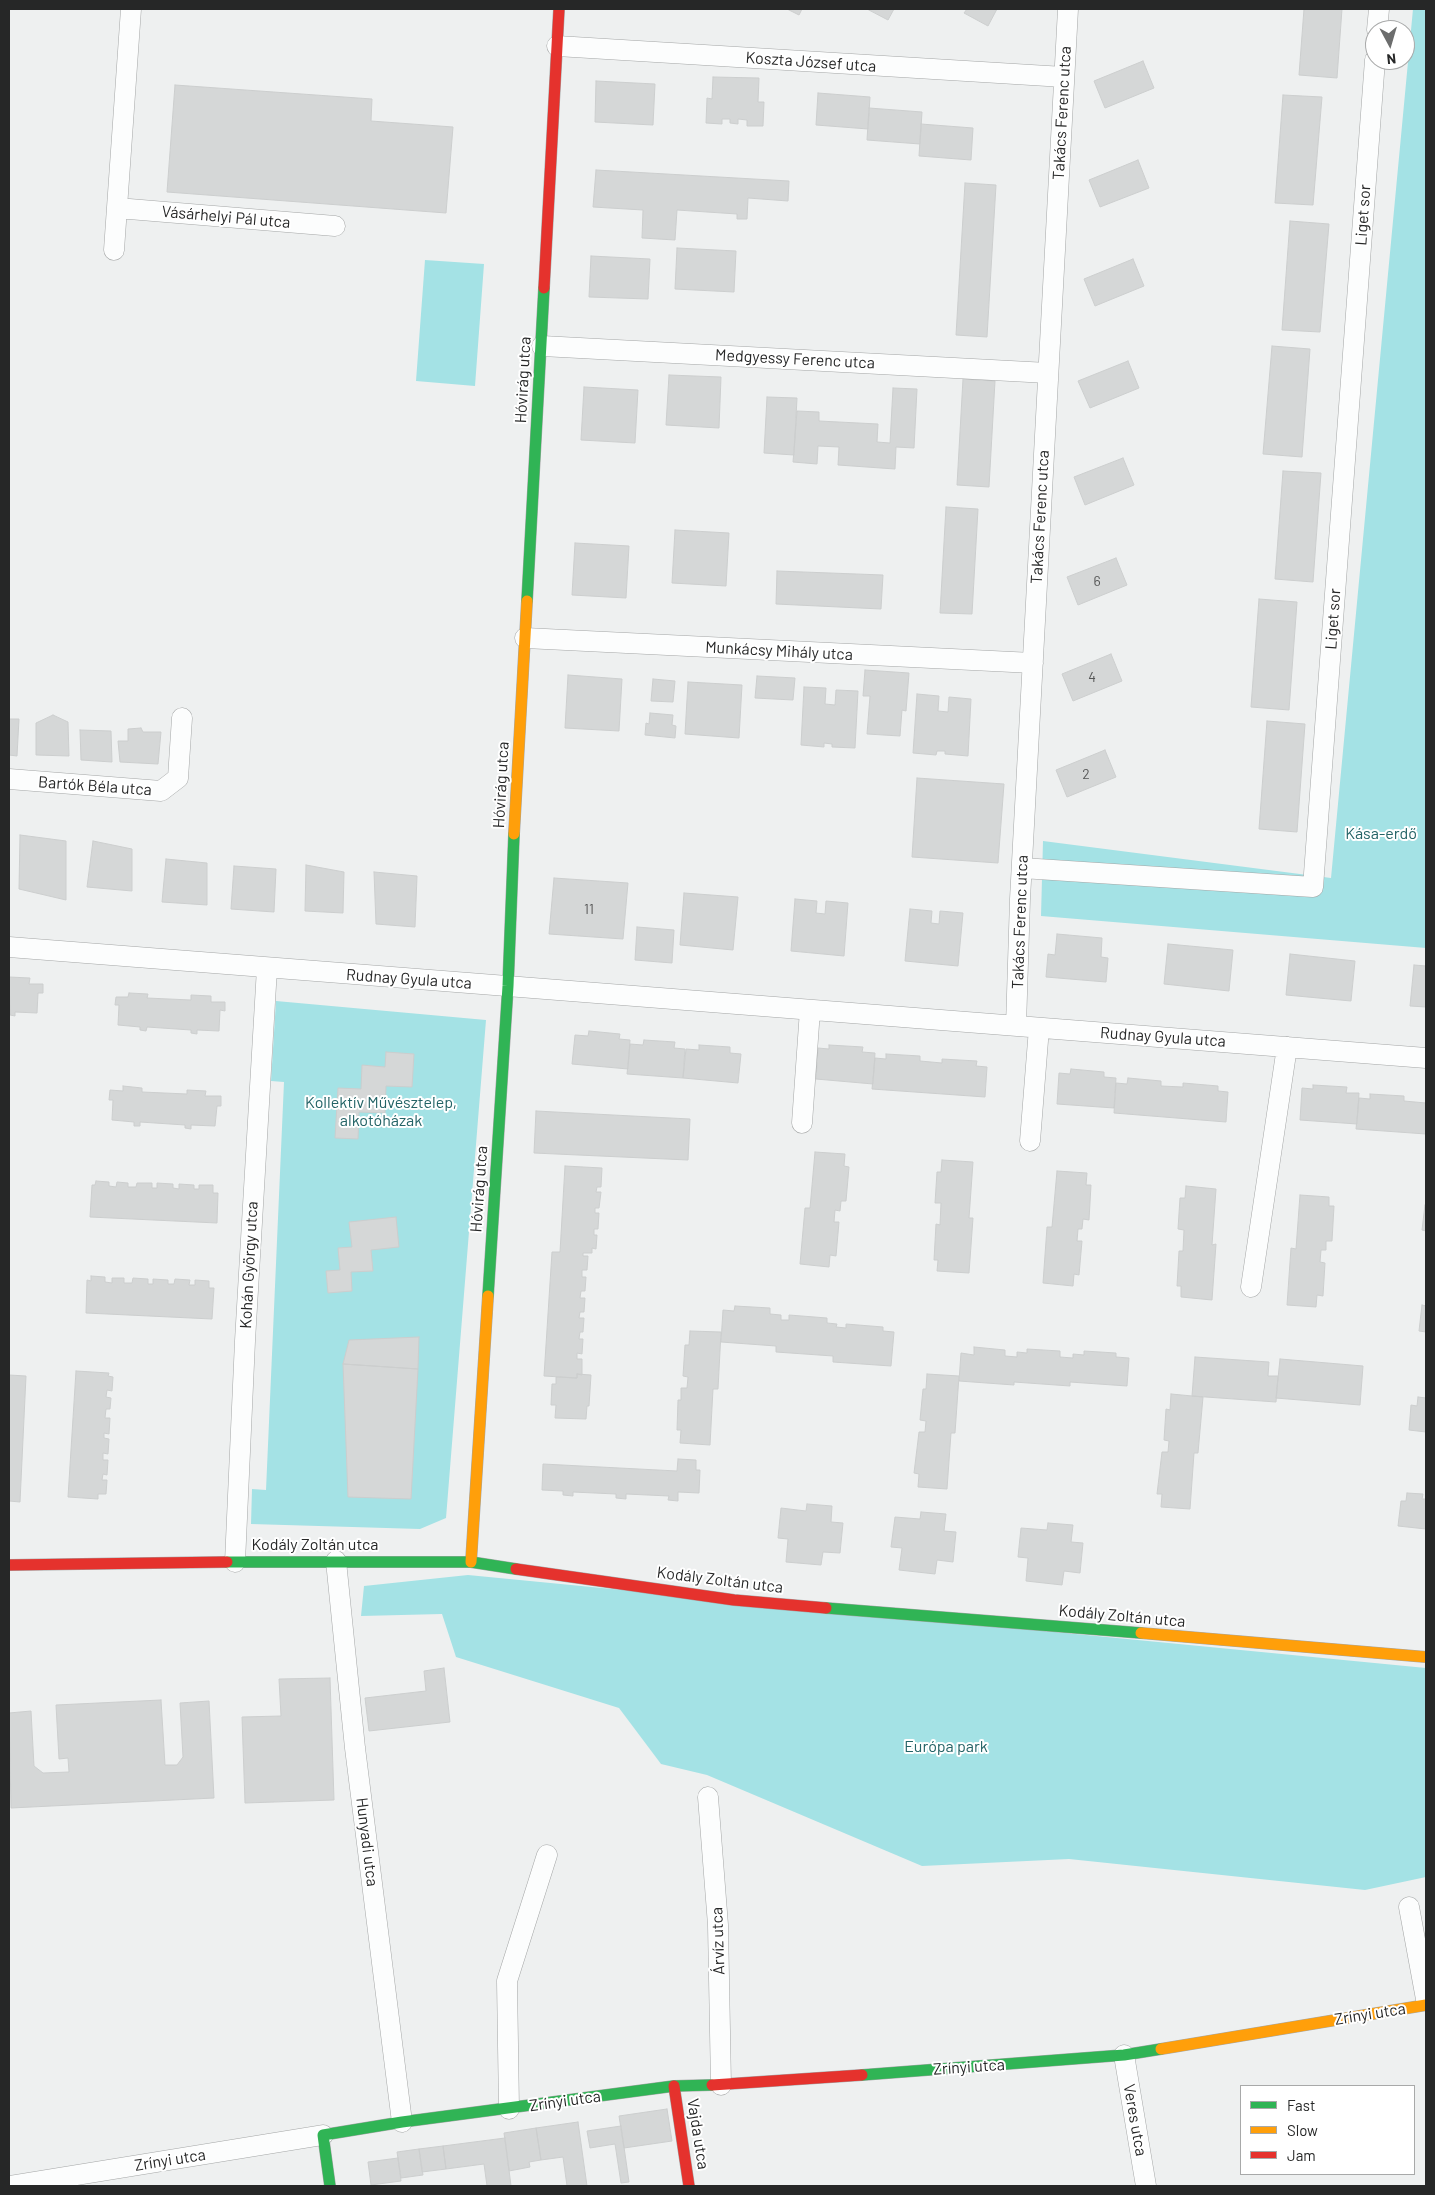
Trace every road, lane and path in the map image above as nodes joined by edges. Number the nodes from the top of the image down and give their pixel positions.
1 (131, 9) edge
2 (559, 9) edge
3 (1068, 9) edge
4 (557, 46) junction
5 (1374, 70) edge
6 (1064, 77) junction
7 (117, 208) junction
8 (334, 226) dead end
9 (114, 250) dead end
10 (542, 346) junction
11 (1048, 373) junction
12 (525, 638) junction
13 (1033, 663) junction
14 (182, 718) dead end
15 (9, 779) edge
16 (1022, 868) junction
17 (9, 947) edge
18 (267, 968) junction
19 (508, 986) junction
20 (810, 1010) junction
21 (1016, 1026) junction
22 (1039, 1028) junction
23 (1287, 1047) junction
24 (1426, 1058) edge
25 (802, 1123) dead end
26 (1030, 1141) dead end
27 (1251, 1287) dead end
28 (336, 1561) junction
29 (235, 1562) junction
30 (471, 1562) junction
31 (9, 1565) edge
32 (1426, 1657) edge
33 (708, 1797) dead end
34 (546, 1854) dead end
35 (1409, 1907) dead end
36 (1426, 1999) edge
37 (1426, 2005) edge
38 (1124, 2055) junction
39 (721, 2084) junction
40 (674, 2086) junction
41 (509, 2109) junction
42 (402, 2122) junction
43 (323, 2135) junction
44 (9, 2186) edge
45 (330, 2186) edge
46 (689, 2186) edge
47 (1146, 2186) edge

1 - 7 street
2 - 4 street, Hóvirág utca
3 - 6 street, Takács Ferenc utca
4 - 6 street, Koszta József utca
4 - 10 street, Hóvirág utca
5 - 16 street, Liget sor
6 - 11 street, Takács Ferenc utca
7 - 8 street, Vásárhelyi Pál utca
7 - 9 street
10 - 11 street, Medgyessy Ferenc utca
10 - 12 street, Hóvirág utca
11 - 13 street, Takács Ferenc utca
12 - 13 street, Munkácsy Mihály utca
12 - 19 street, Hóvirág utca
13 - 16 street, Takács Ferenc utca
14 - 15 street, Bartók Béla utca
16 - 21 street, Takács Ferenc utca
17 - 18 street, Rudnay Gyula utca
18 - 19 street, Rudnay Gyula utca
18 - 29 street, Kohán György utca
19 - 20 street, Rudnay Gyula utca
19 - 30 street, Hóvirág utca
20 - 21 street, Rudnay Gyula utca
20 - 25 street
21 - 22 street, Rudnay Gyula utca
22 - 23 street, Rudnay Gyula utca
22 - 26 street
23 - 24 street, Rudnay Gyula utca
23 - 27 street
28 - 29 street, Kodály Zoltán utca
28 - 30 street, Kodály Zoltán utca
28 - 42 street, Hunyadi utca
29 - 31 street, Kodály Zoltán utca
30 - 32 street, Kodály Zoltán utca
33 - 39 street, Árvíz utca
34 - 41 street, Zrínyi utca
35 - 36 street
37 - 38 street, Zrínyi utca
38 - 39 street, Zrínyi utca
38 - 47 street, Veres utca
39 - 40 street, Zrínyi utca
40 - 41 street, Zrínyi utca
40 - 46 street, Vajda utca
41 - 42 street, Zrínyi utca
42 - 43 street, Zrínyi utca
43 - 44 street, Zrínyi utca
43 - 45 street

